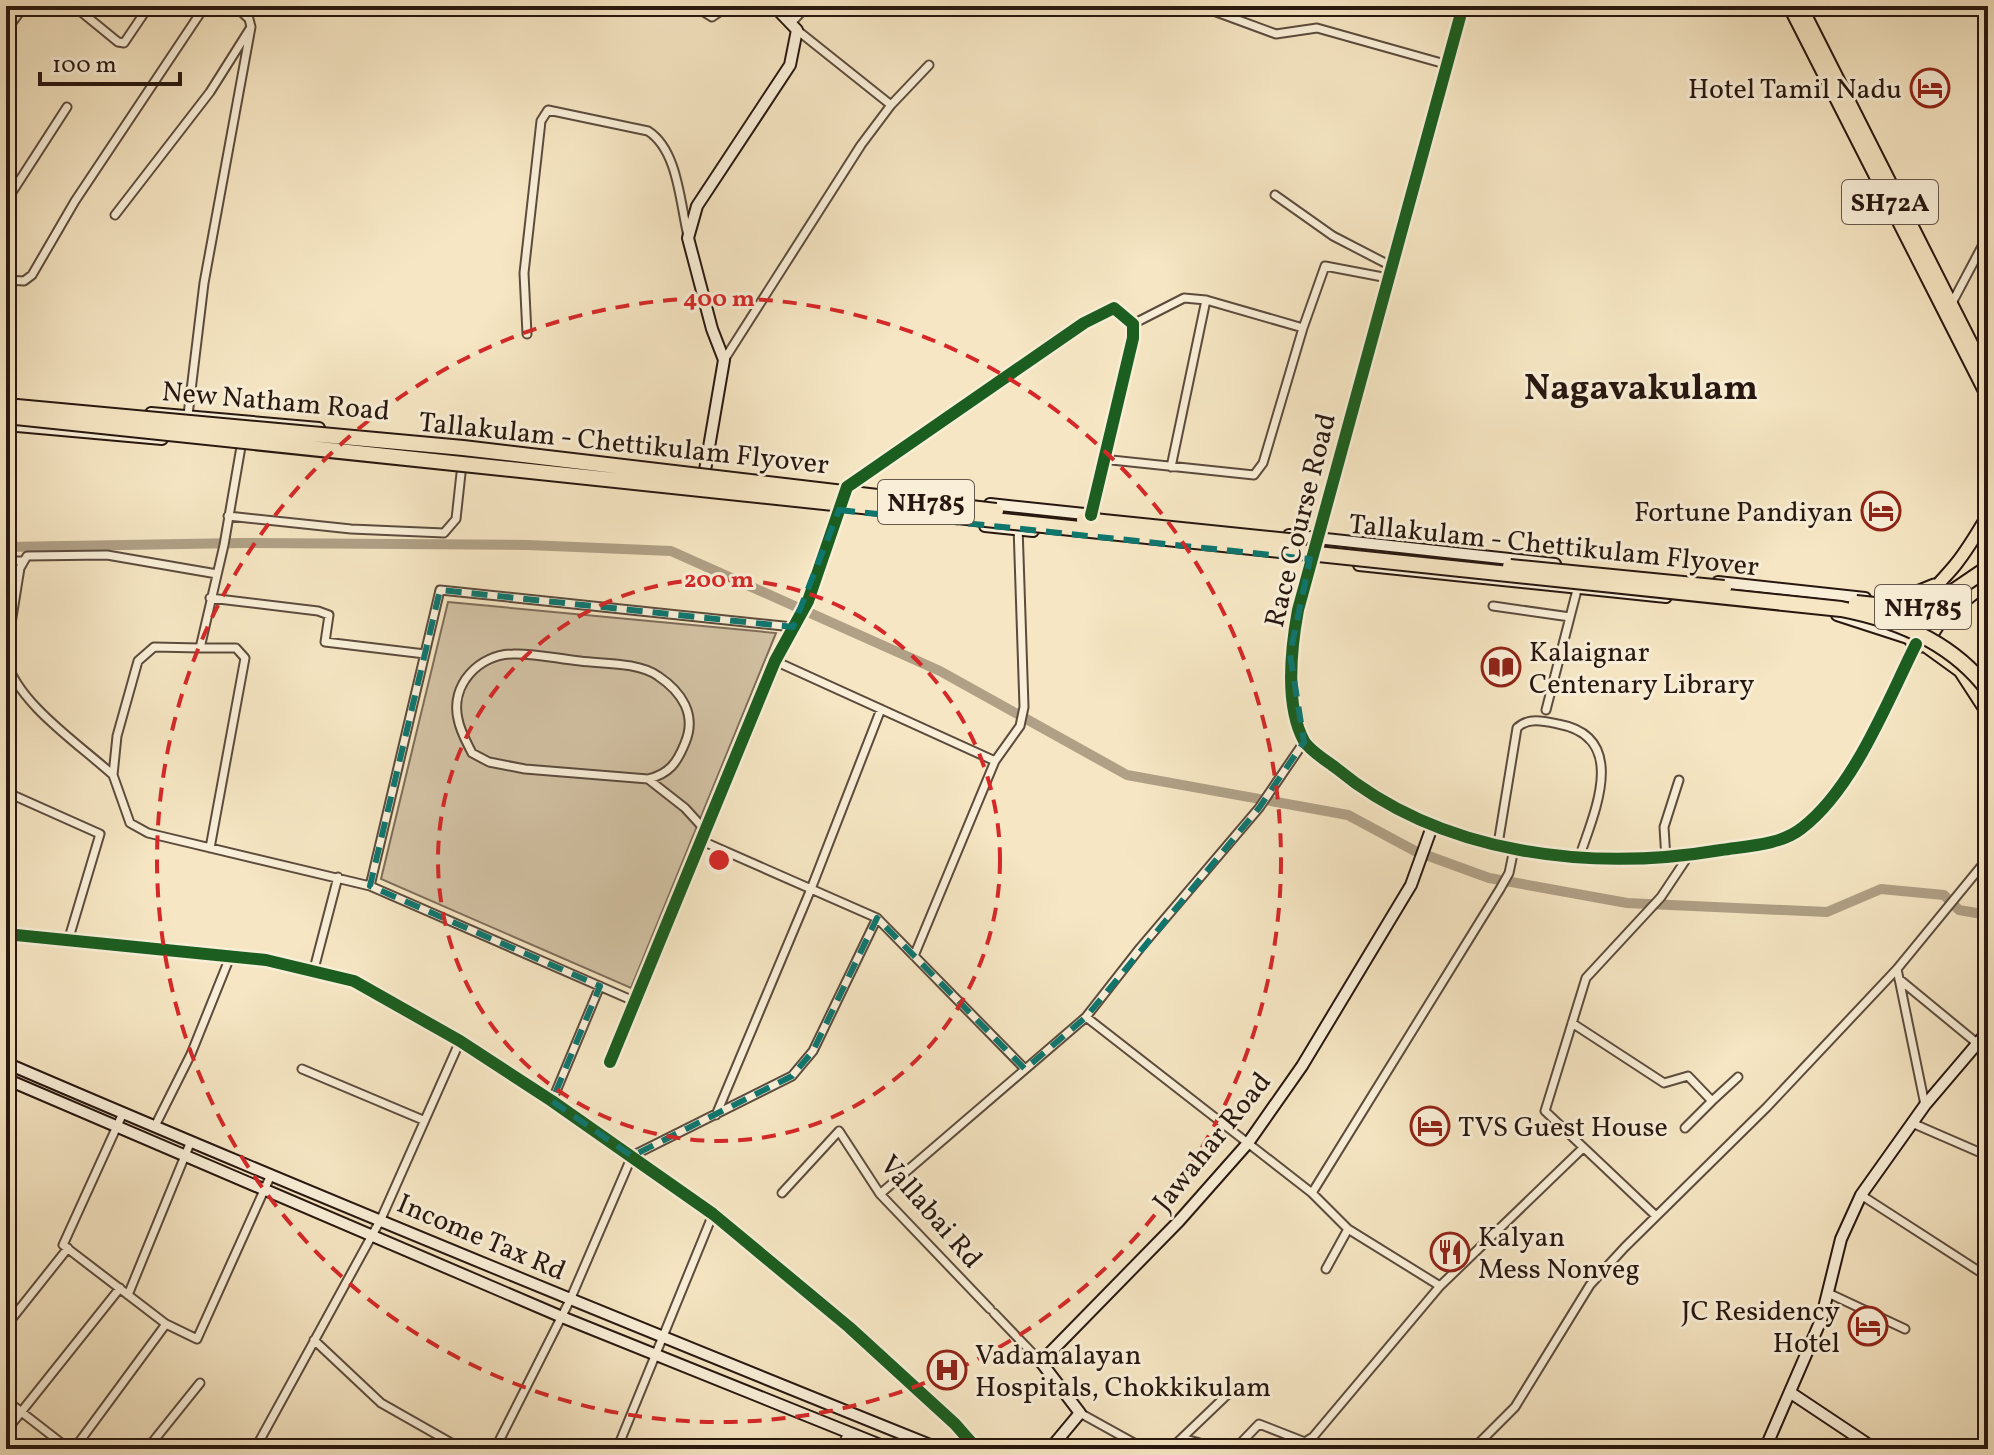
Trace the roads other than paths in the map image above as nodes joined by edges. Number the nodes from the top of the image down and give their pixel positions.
1 (24, 6) edge
2 (74, 6) edge
3 (149, 6) edge
4 (205, 6) edge
5 (235, 6) edge
6 (694, 6) edge
7 (728, 6) edge
8 (774, 6) edge
9 (807, 6) edge
10 (1200, 6) edge
11 (1463, 6) edge
12 (1789, 6) edge
13 (1801, 6) edge
14 (794, 26) junction
15 (251, 27) junction
16 (1806, 28) junction
17 (6, 31) edge
18 (1445, 64) junction
19 (929, 65) dead end
20 (891, 105) junction
21 (67, 107) dead end
22 (1275, 195) dead end
23 (6, 200) edge
24 (115, 215) dead end
25 (1988, 235) edge
26 (688, 238) junction
27 (1391, 266) junction
28 (1388, 278) junction
29 (6, 280) edge
30 (1206, 300) junction
31 (1952, 303) junction
32 (1133, 324) junction
33 (1303, 328) junction
34 (527, 334) dead end
35 (724, 360) junction
36 (1988, 376) edge
37 (1988, 398) edge
38 (6, 399) edge
39 (6, 406) edge
40 (188, 415) junction
41 (6, 416) edge
42 (245, 420) junction
43 (6, 425) edge
44 (464, 442) junction
45 (241, 447) junction
46 (1102, 459) junction
47 (1171, 467) junction
48 (704, 469) junction
49 (462, 470) junction
50 (847, 487) junction
51 (700, 496) junction
52 (1020, 508) junction
53 (839, 510) junction
54 (1091, 515) junction
55 (1988, 515) edge
56 (228, 516) junction
57 (1018, 530) junction
58 (1316, 537) junction
59 (1310, 559) junction
60 (6, 561) edge
61 (22, 561) junction
62 (1988, 568) edge
63 (217, 574) junction
64 (1939, 582) junction
65 (1988, 582) edge
66 (1577, 590) junction
67 (210, 598) junction
68 (1890, 603) junction
69 (1493, 606) dead end
70 (1570, 617) junction
71 (1918, 623) junction
72 (793, 627) junction
73 (1933, 633) junction
74 (1917, 643) junction
75 (200, 648) junction
76 (425, 654) junction
77 (6, 657) edge
78 (775, 661) junction
79 (1988, 690) edge
80 (881, 709) junction
81 (1546, 710) dead end
82 (1988, 714) edge
83 (1304, 742) junction
84 (995, 761) junction
85 (113, 775) junction
86 (648, 779) junction
87 (1679, 780) dead end
88 (6, 792) edge
89 (1433, 824) junction
90 (706, 831) junction
91 (702, 841) junction
92 (1498, 844) junction
93 (210, 848) junction
94 (1514, 849) junction
95 (1689, 855) junction
96 (1988, 858) edge
97 (1666, 859) junction
98 (1578, 860) junction
99 (338, 877) junction
100 (370, 886) junction
101 (811, 889) junction
102 (877, 918) junction
103 (9, 935) edge
104 (68, 941) junction
105 (6, 951) edge
106 (914, 956) junction
107 (230, 957) junction
108 (314, 969) junction
109 (1897, 969) junction
110 (1899, 979) junction
111 (600, 986) junction
112 (636, 1002) junction
113 (1086, 1017) junction
114 (1572, 1023) junction
115 (1988, 1031) edge
116 (460, 1041) junction
117 (1978, 1044) junction
118 (610, 1062) dead end
119 (6, 1063) edge
120 (302, 1069) dead end
121 (1025, 1069) junction
122 (1738, 1077) dead end
123 (6, 1079) edge
124 (552, 1101) junction
125 (1712, 1101) junction
126 (1925, 1105) junction
127 (123, 1113) junction
128 (716, 1115) junction
129 (423, 1120) junction
130 (1912, 1123) junction
131 (118, 1126) junction
132 (155, 1126) junction
133 (1685, 1128) dead end
134 (191, 1141) junction
135 (1248, 1143) junction
136 (1583, 1148) junction
137 (632, 1156) junction
138 (1988, 1156) edge
139 (184, 1157) junction
140 (270, 1177) junction
141 (264, 1191) junction
142 (782, 1193) dead end
143 (1312, 1193) junction
144 (880, 1194) junction
145 (1861, 1195) junction
146 (713, 1214) junction
147 (1656, 1216) junction
148 (381, 1219) junction
149 (1348, 1229) junction
150 (372, 1235) junction
151 (68, 1248) junction
152 (1326, 1269) dead end
153 (1988, 1277) edge
154 (1440, 1286) junction
155 (120, 1288) junction
156 (1828, 1293) junction
157 (128, 1295) junction
158 (570, 1300) junction
159 (562, 1317) junction
160 (166, 1324) junction
161 (6, 1326) edge
162 (1905, 1329) dead end
163 (664, 1338) junction
164 (314, 1340) junction
165 (657, 1354) junction
166 (1041, 1362) junction
167 (200, 1383) dead end
168 (1229, 1393) dead end
169 (1791, 1393) junction
170 (6, 1400) edge
171 (21, 1412) junction
172 (1080, 1413) junction
173 (6, 1431) edge
174 (848, 1432) junction
175 (1988, 1433) edge
176 (1182, 1438) junction
177 (150, 1446) edge
178 (71, 1449) edge
179 (165, 1449) edge
180 (255, 1449) edge
181 (462, 1449) edge
182 (495, 1449) edge
183 (617, 1449) edge
184 (841, 1449) edge
185 (890, 1449) edge
186 (940, 1449) edge
187 (977, 1449) edge
188 (1050, 1449) edge
189 (1145, 1449) edge
190 (1170, 1449) edge
191 (1221, 1449) edge
192 (1235, 1449) edge
193 (1473, 1449) edge
194 (1765, 1449) edge
195 (1875, 1449) edge
196 (1979, 1449) edge

1 - 17 street
2 - 3 street
4 - 29 street
5 - 15 street
6 - 7 street
8 - 14 main road
9 - 14 street
10 - 18 street
11 - 18 main road, Race Course Road
12 - 16 main road, SH72A
13 - 16 main road, SH72A
14 - 20 street
14 - 26 main road
15 - 24 street
15 - 40 street
16 - 31 main road, SH72A
16 - 37 main road, SH72A
18 - 27 main road, Race Course Road
19 - 20 street
20 - 35 street
21 - 23 street
22 - 27 street
25 - 31 street
26 - 34 street
26 - 35 main road
27 - 28 main road, Race Course Road
28 - 33 street
28 - 58 main road, Race Course Road
30 - 32 street
30 - 33 street
30 - 47 street
31 - 36 main road, SH72A
32 - 46 street
32 - 50 street
33 - 47 street
35 - 48 main road
38 - 40 main road, New Natham Road
39 - 62 highway, Tallakulam - Chettikulam Flyover / NH785, bridge
40 - 42 main road, New Natham Road
41 - 79 highway, Tallakulam - Chettikulam Flyover / NH785, bridge
42 - 44 main road, New Natham Road
42 - 45 street
43 - 45 main road, New Natham Road
44 - 48 main road, New Natham Road
44 - 49 street
45 - 49 main road, New Natham Road
45 - 56 street
46 - 47 street
46 - 54 street
48 - 50 main road, New Natham Road
48 - 51 main road
49 - 51 main road, New Natham Road
49 - 56 street
50 - 52 main road, New Natham Road
50 - 53 street
51 - 53 main road, New Natham Road
52 - 54 main road, New Natham Road
52 - 57 street
53 - 57 main road, New Natham Road
53 - 72 street
54 - 58 main road, New Natham Road
55 - 64 main road
56 - 63 street
57 - 59 main road, New Natham Road
57 - 84 street
58 - 59 main road, Race Course Road
58 - 68 main road, New Natham Road
59 - 66 main road, New Natham Road
59 - 83 main road, Race Course Road
60 - 61 street
61 - 63 street
61 - 77 street
63 - 67 street
64 - 68 main road
64 - 71 main road
65 - 73 main road
66 - 70 street
66 - 74 main road, New Natham Road
67 - 75 street
67 - 76 street
68 - 71 main road, New Natham Road
69 - 70 street
70 - 81 street
71 - 73 main road
71 - 74 main road
72 - 76 street
72 - 78 street
73 - 74 main road
74 - 82 main road
74 - 95 main road
75 - 85 street
75 - 93 street
76 - 100 street
77 - 85 street
78 - 80 street
78 - 90 street
80 - 84 street
80 - 101 street
83 - 89 main road
83 - 113 street
84 - 106 street
85 - 93 street
86 - 86 street
86 - 90 street
87 - 97 street
88 - 104 street
89 - 92 main road
89 - 135 main road, Jawahar Road
90 - 91 street
91 - 101 street
91 - 112 street
92 - 94 main road
92 - 98 street
93 - 99 street
94 - 98 main road
94 - 143 street
95 - 97 main road
95 - 114 street
96 - 109 street
97 - 98 main road
99 - 100 street
99 - 108 street
100 - 111 street
101 - 102 street
101 - 128 street
102 - 106 street
102 - 128 street
103 - 104 street
103 - 105 street
104 - 107 street
106 - 121 street
107 - 108 street
107 - 132 street
108 - 116 street
109 - 110 street
109 - 147 street
110 - 117 street
110 - 126 street
111 - 112 street
111 - 124 street
112 - 118 street
113 - 121 street
113 - 135 street
114 - 125 street
114 - 136 street
115 - 117 main road
116 - 124 street
116 - 129 street
117 - 126 main road
119 - 127 main road, Income Tax Rd
120 - 129 street
121 - 144 street
122 - 125 street
123 - 131 main road, Income Tax Rd
124 - 137 street
125 - 133 street
126 - 130 main road
127 - 131 street
127 - 132 main road, Income Tax Rd
128 - 137 street
129 - 148 street
130 - 138 street
130 - 145 main road
131 - 139 main road, Income Tax Rd
131 - 151 street
132 - 134 main road, Income Tax Rd
134 - 139 street
134 - 140 main road, Income Tax Rd
135 - 143 street
135 - 166 main road, Jawahar Road
136 - 147 street
136 - 154 street
137 - 146 street
137 - 158 street
139 - 141 main road, Income Tax Rd
139 - 157 street
140 - 141 street
140 - 148 main road, Income Tax Rd
141 - 150 main road, Income Tax Rd
141 - 160 street
142 - 144 street, Vallabai Rd
143 - 149 street
144 - 166 street, Vallabai Rd
145 - 153 street
145 - 156 main road
146 - 163 street
146 - 187 street
147 - 193 street
148 - 150 street
148 - 158 main road, Income Tax Rd
149 - 152 street
149 - 154 street
150 - 159 main road, Income Tax Rd
150 - 164 street
151 - 155 street
151 - 161 street
154 - 192 street
155 - 157 street
155 - 171 street
156 - 162 street
156 - 169 main road
157 - 160 street
158 - 159 street
158 - 163 main road, Income Tax Rd
159 - 165 main road, Income Tax Rd
159 - 182 street
160 - 178 street
163 - 165 street
163 - 186 main road, Income Tax Rd
164 - 180 street
164 - 181 street
165 - 174 main road, Income Tax Rd
165 - 183 street
166 - 172 main road
167 - 177 street
168 - 176 street
169 - 194 main road
169 - 195 main road
170 - 171 street
171 - 173 street
171 - 178 street
172 - 188 main road
172 - 189 street
174 - 184 street
174 - 185 main road, Income Tax Rd
175 - 196 street
176 - 190 street
176 - 191 street
177 - 179 street

